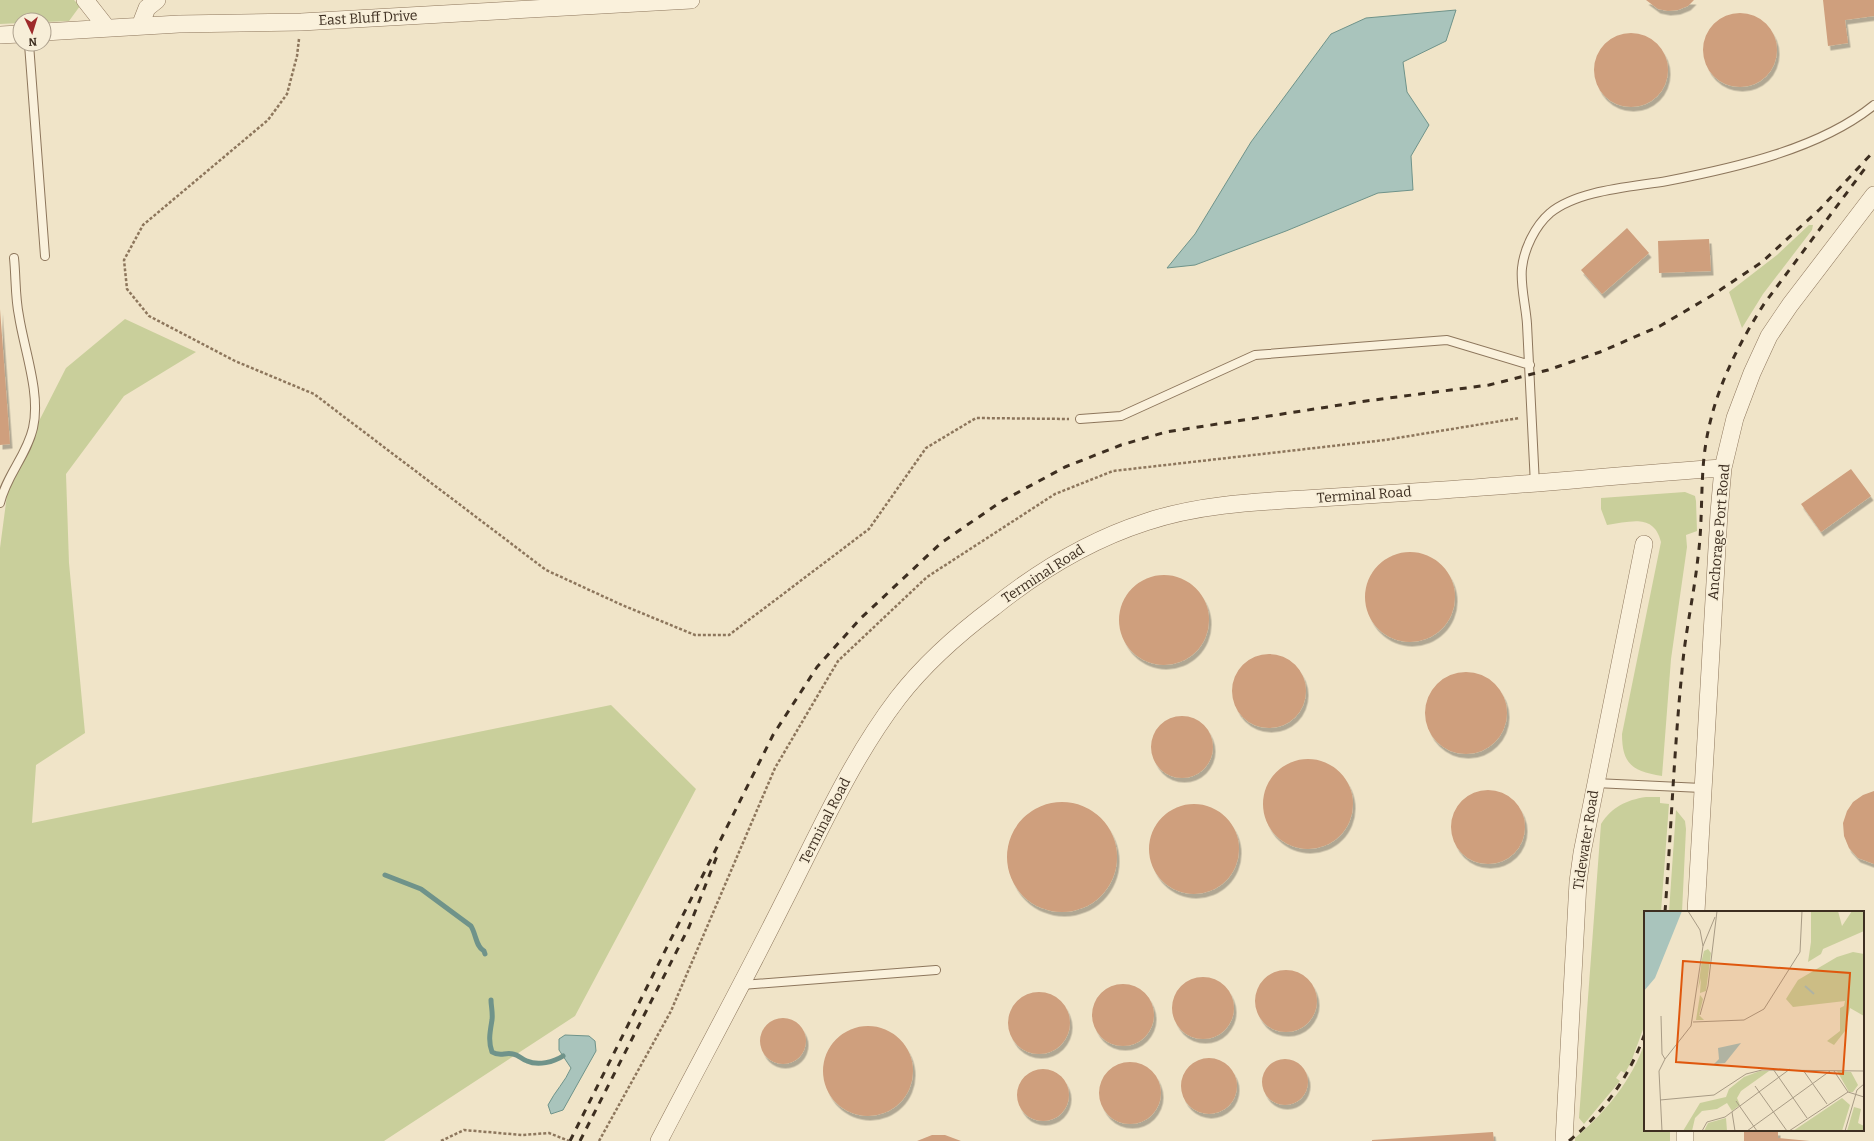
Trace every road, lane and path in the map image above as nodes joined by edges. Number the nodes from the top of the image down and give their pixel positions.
1 (85, 0) edge
2 (157, 0) edge
3 (692, 0) edge
4 (597, 3) edge
5 (441, 7) edge
6 (301, 22) junction
7 (140, 26) junction
8 (107, 28) junction
9 (52, 31) edge
10 (12, 34) edge
11 (0, 35) edge
12 (30, 52) edge
13 (1874, 104) edge
14 (1874, 196) edge
15 (45, 256) dead end
16 (14, 258) dead end
17 (1530, 365) junction
18 (1532, 415) junction
19 (1080, 419) joint
20 (1723, 468) junction
21 (1535, 484) junction
22 (0, 502) edge
23 (1644, 544) dead end
24 (1595, 783) junction
25 (1702, 788) junction
26 (1696, 911) edge
27 (936, 970) dead end
28 (742, 985) junction
29 (1686, 1131) edge
30 (441, 1141) edge
31 (569, 1141) edge
32 (599, 1141) edge
33 (659, 1141) edge
34 (1564, 1141) edge
35 (1685, 1141) edge

1 - 8 street
2 - 7 street
3 - 4 street, East Bluff Drive
4 - 5 street, East Bluff Drive
5 - 6 street, East Bluff Drive
6 - 7 street, East Bluff Drive
6 - 19 path
7 - 8 street, East Bluff Drive
8 - 9 street, East Bluff Drive
10 - 11 street
12 - 15 lane
13 - 17 lane
14 - 20 street, Anchorage Port Road
16 - 22 lane
17 - 18 lane
17 - 19 lane
18 - 21 lane
18 - 32 path
20 - 21 street, Terminal Road
20 - 25 street, Anchorage Port Road
21 - 28 street, Terminal Road
23 - 24 street, Tidewater Road
24 - 25 lane
24 - 34 street, Tidewater Road
25 - 26 street, Anchorage Port Road
27 - 28 lane
28 - 33 street, Terminal Road
29 - 35 street
30 - 31 path

